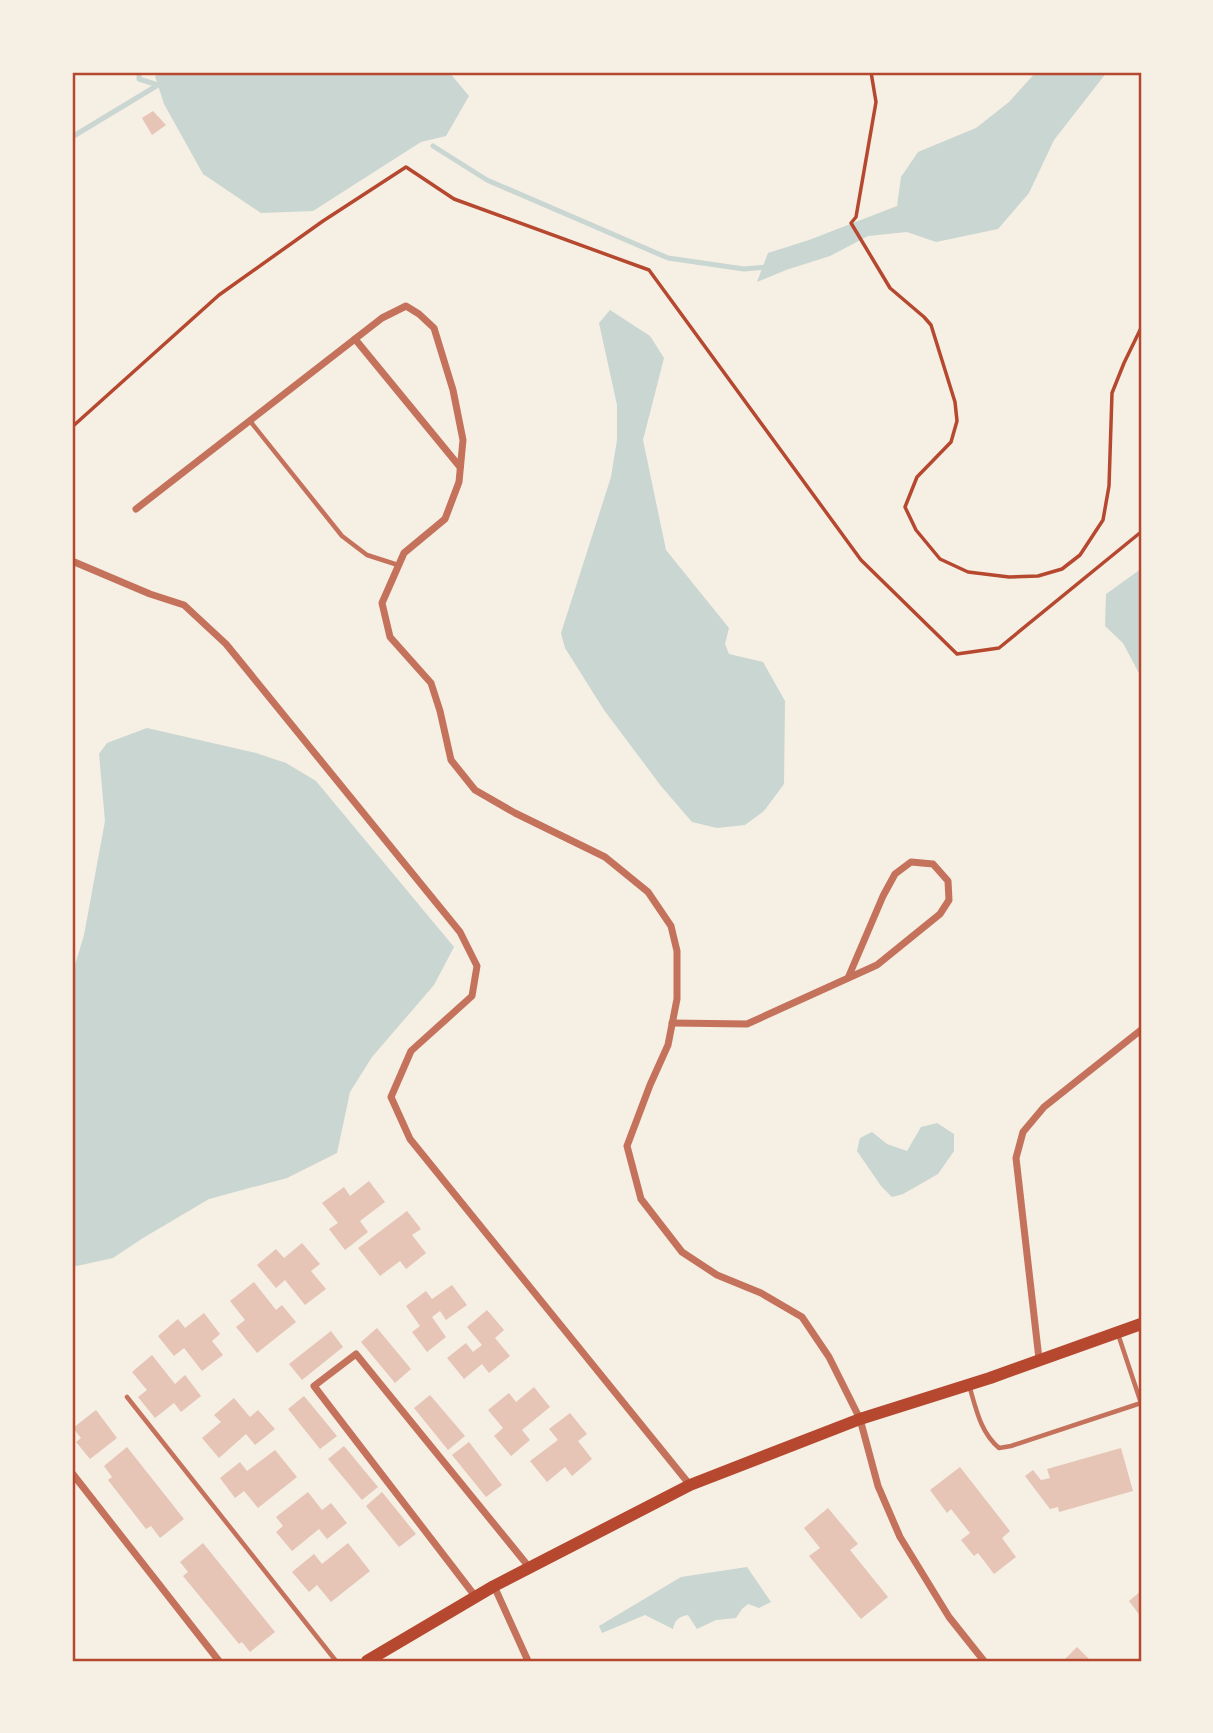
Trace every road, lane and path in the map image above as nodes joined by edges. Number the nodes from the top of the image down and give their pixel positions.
1 (871, 72) edge
2 (1141, 328) edge
3 (355, 339) junction
4 (250, 421) junction
5 (72, 427) edge
6 (460, 467) junction
7 (136, 509) dead end
8 (1141, 532) edge
9 (72, 561) edge
10 (398, 565) junction
11 (848, 978) junction
12 (672, 1023) junction
13 (1141, 1030) edge
14 (1141, 1324) edge
15 (1117, 1332) junction
16 (1039, 1359) junction
17 (969, 1384) junction
18 (127, 1396) dead end
19 (1141, 1403) edge
20 (860, 1419) junction
21 (72, 1473) edge
22 (690, 1485) junction
23 (529, 1567) junction
24 (494, 1586) junction
25 (475, 1597) junction
26 (219, 1661) edge
27 (336, 1661) edge
28 (367, 1661) edge
29 (528, 1661) edge
30 (984, 1661) edge

1 - 2 path
3 - 4 street
3 - 6 street
3 - 6 street
4 - 7 street
4 - 10 lane
5 - 8 path
6 - 10 street
9 - 22 street
10 - 12 street
11 - 11 street
11 - 12 street
12 - 20 street
13 - 16 street
14 - 15 main road
15 - 16 main road
15 - 19 lane
16 - 17 main road
17 - 19 lane
17 - 20 main road
18 - 27 lane
20 - 22 main road
20 - 30 street
21 - 26 street
22 - 23 main road
23 - 24 main road
23 - 25 street
24 - 25 main road
24 - 29 street
25 - 28 main road

